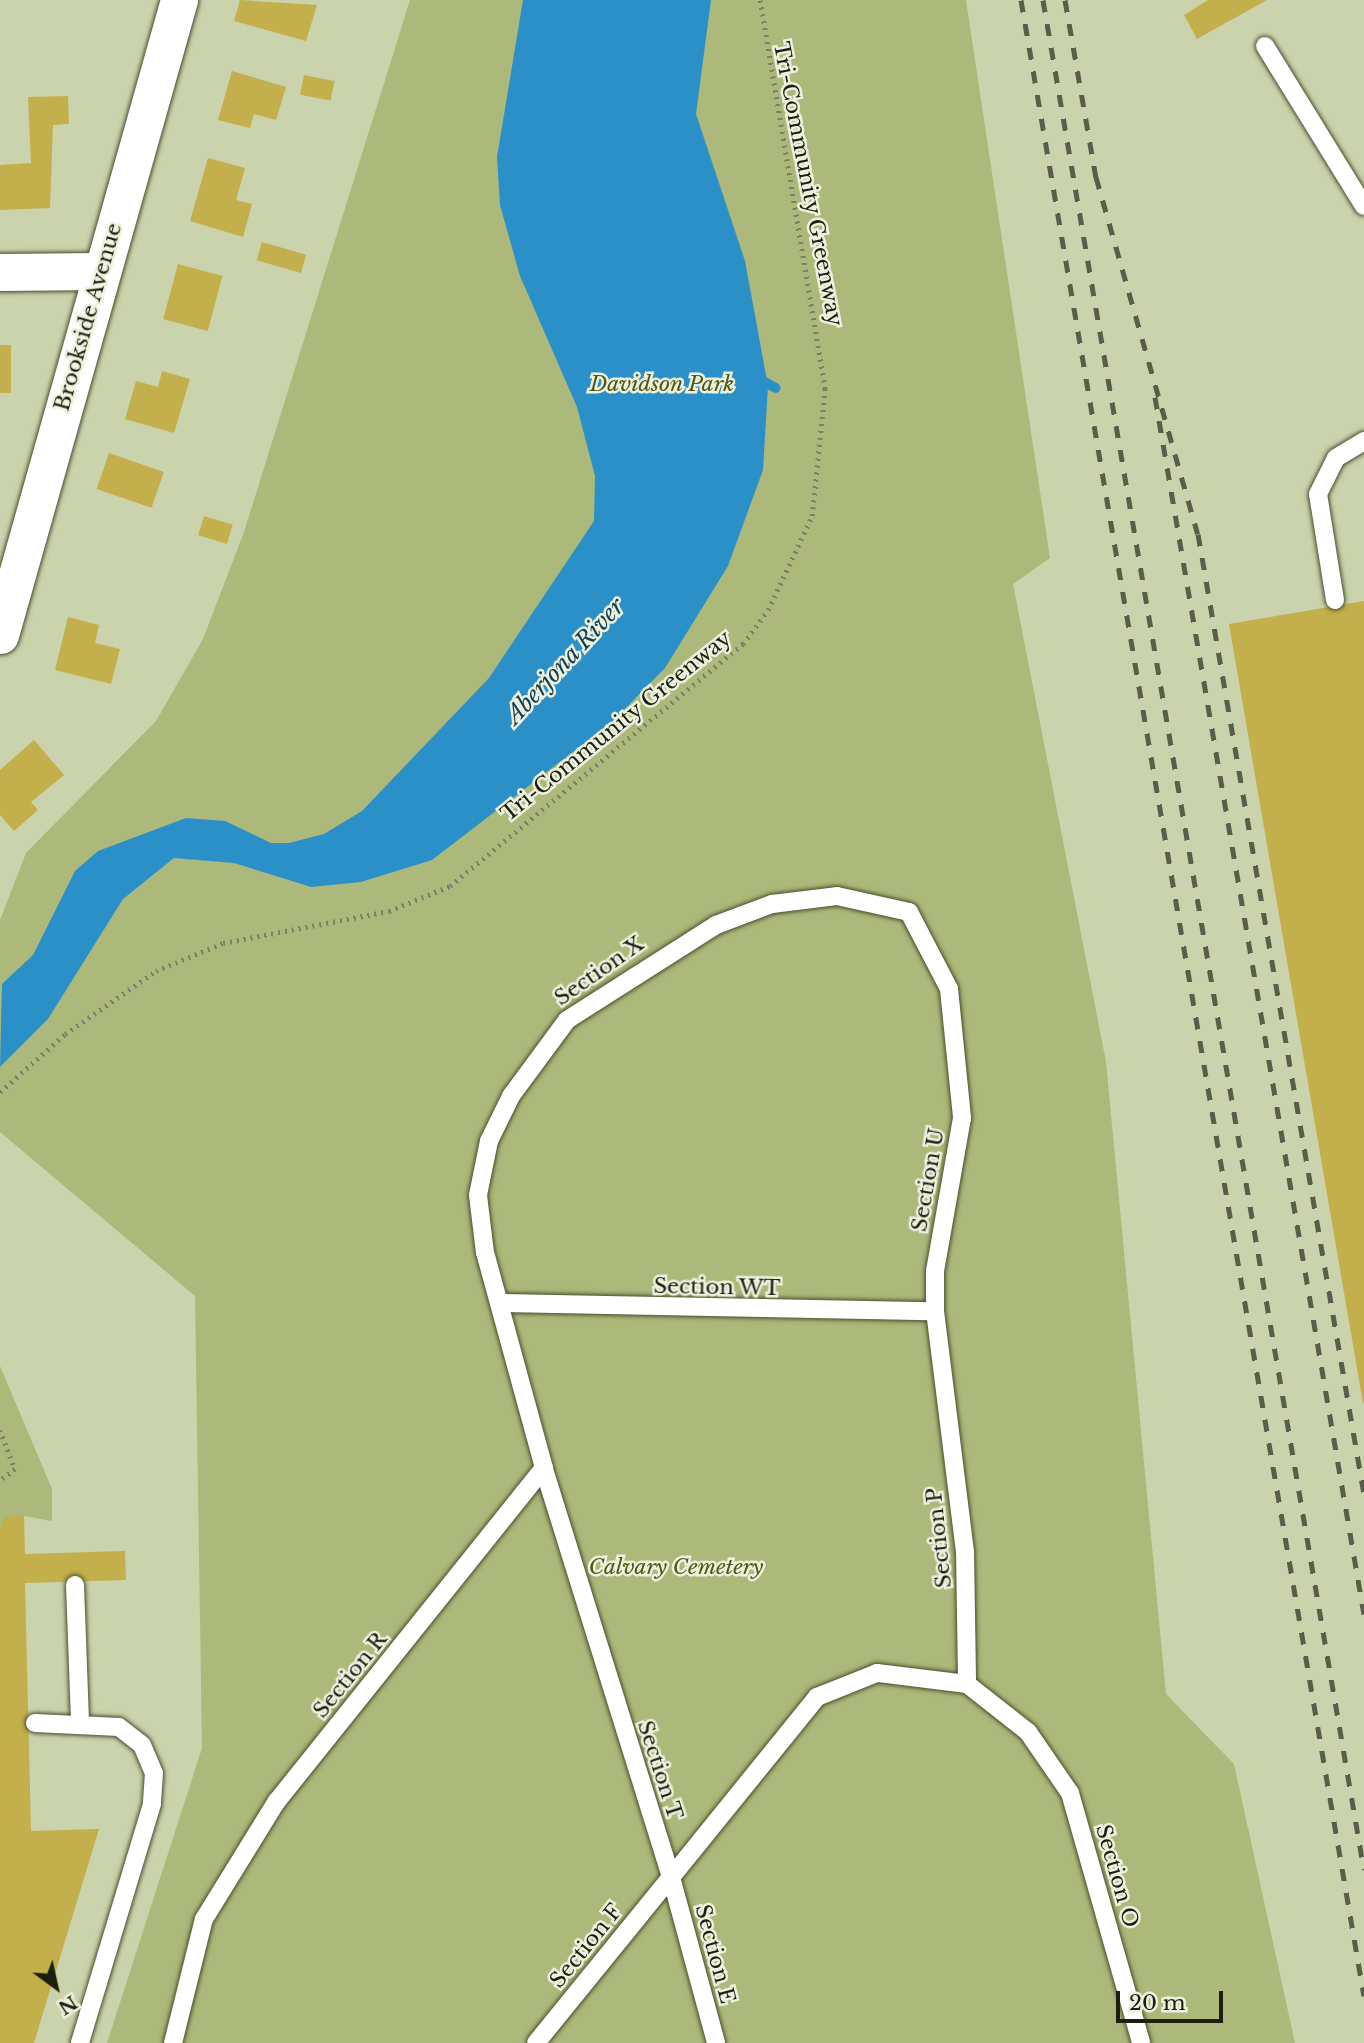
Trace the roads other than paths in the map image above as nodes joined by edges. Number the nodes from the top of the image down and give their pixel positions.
1 (179, 0) edge
2 (1265, 46) dead end
3 (1364, 205) edge
4 (100, 271) junction
5 (0, 272) edge
6 (1364, 442) edge
7 (1335, 600) dead end
8 (0, 635) edge
9 (909, 912) joint
10 (499, 1303) junction
11 (935, 1311) junction
12 (544, 1468) junction
13 (75, 1585) dead end
14 (967, 1684) junction
15 (80, 1721) junction
16 (35, 1723) dead end
17 (671, 1877) junction
18 (80, 2043) edge
19 (173, 2043) edge
20 (536, 2043) edge
21 (716, 2043) edge
22 (1141, 2043) edge

1 - 4 street, Brookside Avenue
2 - 3 lane
4 - 5 street
4 - 8 street, Brookside Avenue
6 - 7 lane
9 - 10 lane, Section X
9 - 11 lane, Section U
10 - 11 lane, Section WT
10 - 12 lane, Section T
11 - 14 lane, Section P
12 - 17 lane, Section T
12 - 19 lane, Section R
13 - 15 lane
14 - 17 lane, Section T
14 - 22 lane, Section O
15 - 16 lane
15 - 18 lane
17 - 20 lane, Section F
17 - 21 lane, Section E

